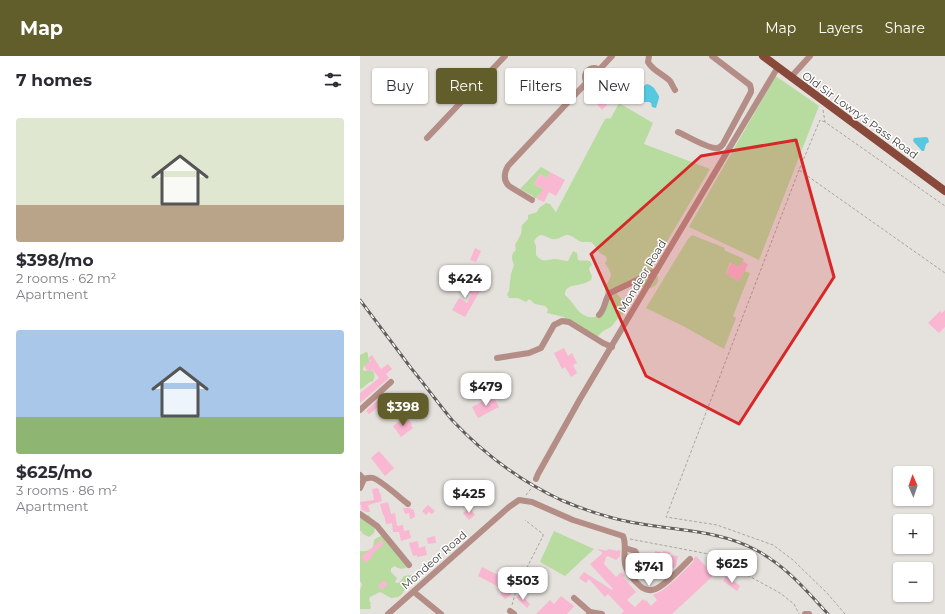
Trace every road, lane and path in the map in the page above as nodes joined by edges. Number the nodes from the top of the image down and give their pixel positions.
1 (505, 56) edge
2 (612, 56) edge
3 (649, 56) edge
4 (712, 56) edge
5 (763, 56) edge
6 (810, 56) edge
7 (601, 68) edge
8 (778, 68) junction
9 (791, 77) junction
10 (584, 85) edge
11 (674, 90) dead end
12 (821, 99) junction
13 (825, 122) junction
14 (678, 132) dead end
15 (427, 138) dead end
16 (799, 170) junction
17 (945, 191) edge
18 (532, 200) dead end
19 (945, 206) edge
20 (656, 271) junction
21 (945, 273) edge
22 (599, 314) dead end
23 (612, 347) junction
24 (497, 358) dead end
25 (391, 382) dead end
26 (360, 410) edge
27 (362, 477) edge
28 (536, 479) joint
29 (360, 488) edge
30 (526, 495) dead end
31 (408, 504) dead end
32 (360, 514) edge
33 (525, 520) dead end
34 (624, 537) junction
35 (625, 548) junction
36 (690, 559) dead end
37 (409, 565) dead end
38 (644, 566) dead end
39 (414, 592) junction
40 (574, 598) dead end
41 (512, 613) edge
42 (589, 613) edge
43 (388, 614) edge
44 (441, 614) edge
45 (602, 614) edge
46 (798, 614) edge
47 (805, 614) edge
48 (809, 614) edge
49 (845, 614) edge

1 - 15 street
2 - 7 street
3 - 11 street
4 - 14 street
5 - 8 main road, Old Sir Lowry's Pass Road
6 - 9 street
8 - 9 main road, Old Sir Lowry's Pass Road
8 - 20 street, Mondeor Road
9 - 12 main road, Old Sir Lowry's Pass Road
10 - 18 street
12 - 13 path
12 - 17 main road, Old Sir Lowry's Pass Road
13 - 16 path
13 - 19 path
16 - 21 path
16 - 49 path
20 - 22 street
20 - 23 street, Mondeor Road
23 - 24 street
23 - 28 street, Mondeor Road
25 - 26 street
27 - 29 street
27 - 31 street
28 - 30 path
32 - 37 street
33 - 41 path
34 - 35 street
34 - 39 street, Mondeor Road
34 - 46 path
35 - 36 street
35 - 38 street
39 - 43 street, Mondeor Road
39 - 44 street
40 - 42 street
42 - 45 street
47 - 48 street

